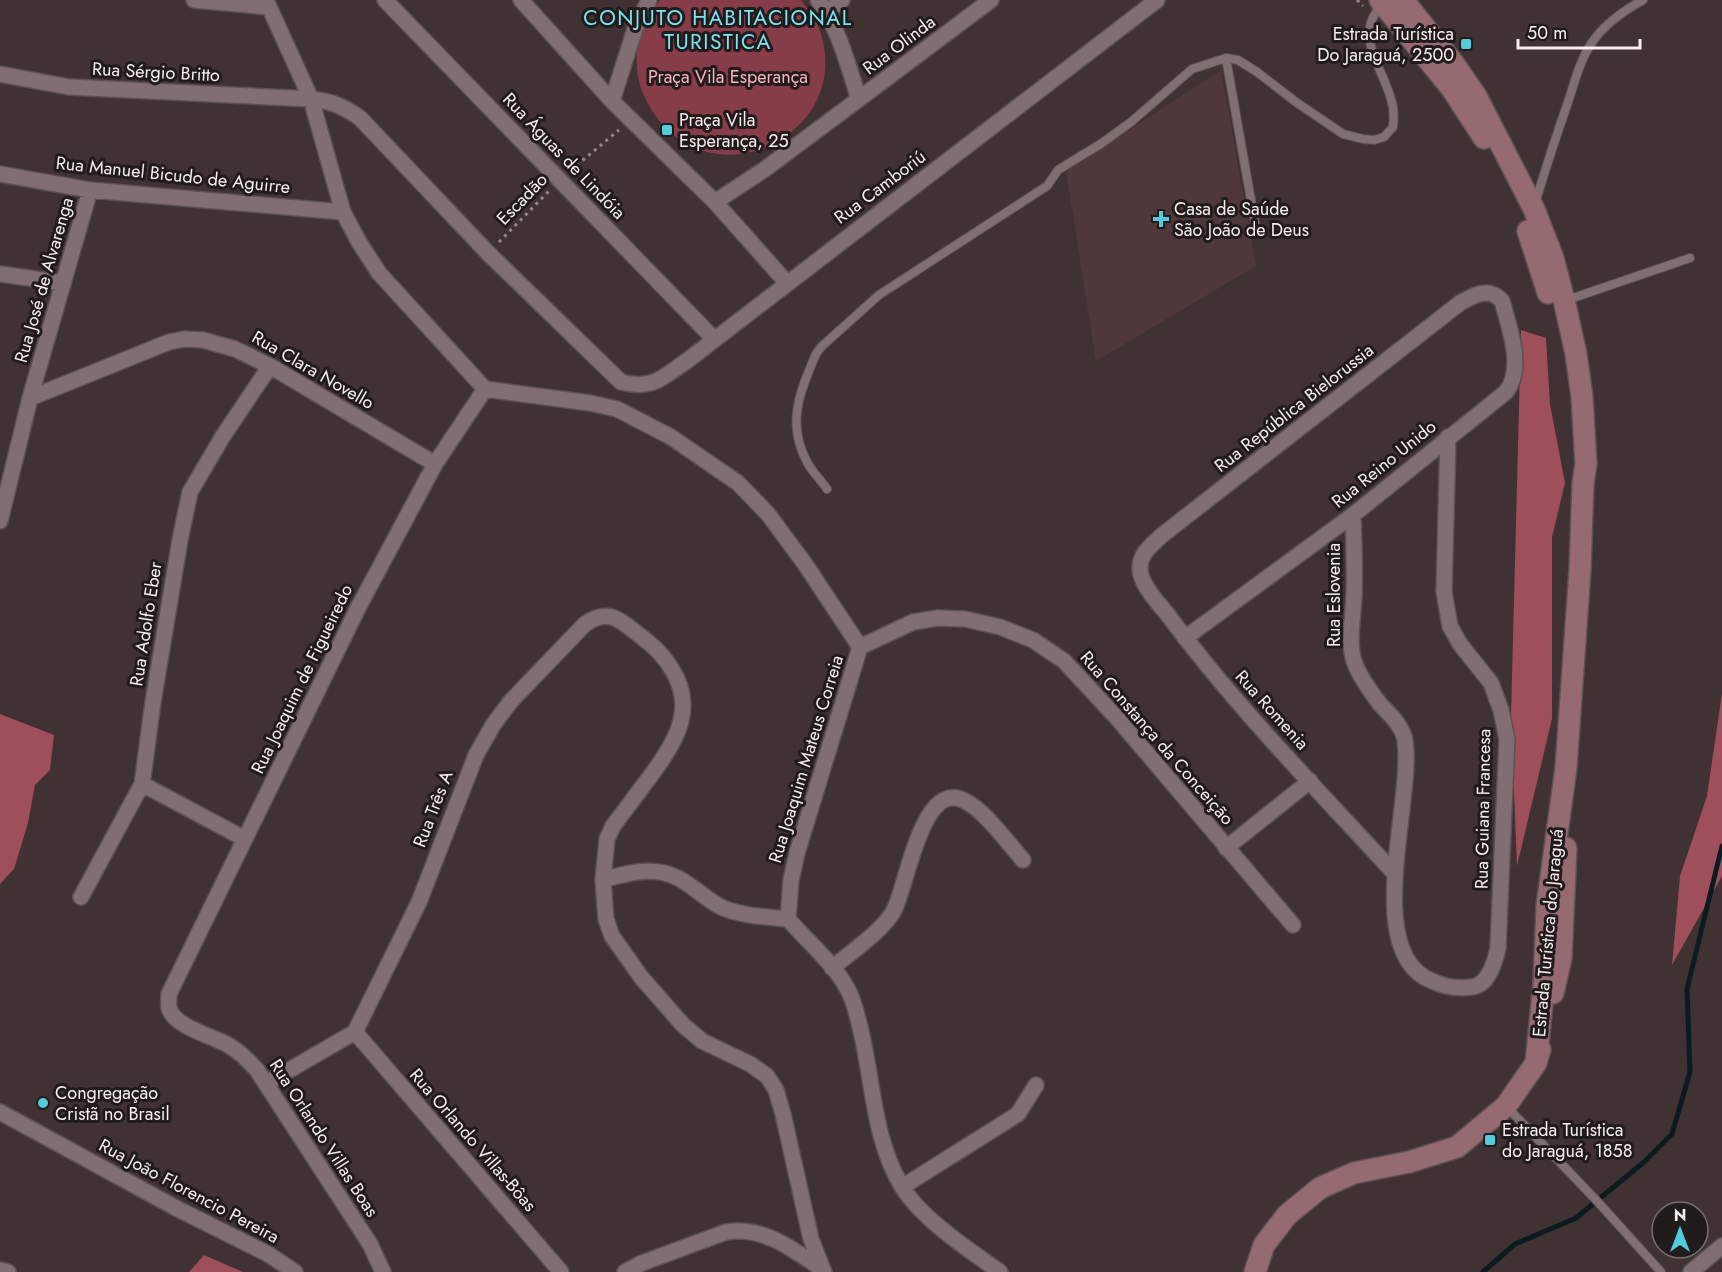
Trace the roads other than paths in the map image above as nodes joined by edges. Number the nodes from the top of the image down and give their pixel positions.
1 (194, 0) edge
2 (385, 0) edge
3 (521, 0) edge
4 (649, 0) edge
5 (842, 0) edge
6 (992, 0) edge
7 (1157, 0) edge
8 (1643, 0) edge
9 (1388, 1) edge
10 (267, 4) edge
11 (822, 6) edge
12 (1226, 58) junction
13 (0, 74) edge
14 (311, 99) junction
15 (859, 99) junction
16 (612, 101) junction
17 (0, 174) edge
18 (90, 189) junction
19 (715, 202) junction
20 (1533, 209) junction
21 (343, 212) junction
22 (1255, 223) dead end
23 (1690, 258) dead end
24 (0, 274) edge
25 (63, 283) junction
26 (787, 283) junction
27 (1476, 293) joint
28 (1564, 300) junction
29 (714, 339) junction
30 (270, 366) junction
31 (484, 389) junction
32 (30, 398) junction
33 (1448, 437) junction
34 (435, 464) junction
35 (1583, 483) junction
36 (827, 489) dead end
37 (1353, 515) junction
38 (0, 520) edge
39 (1141, 559) joint
40 (1185, 638) junction
41 (860, 647) junction
42 (1310, 781) junction
43 (142, 784) junction
44 (246, 839) junction
45 (1226, 848) junction
46 (1023, 860) dead end
47 (1395, 874) junction
48 (603, 880) junction
49 (81, 897) dead end
50 (788, 919) junction
51 (1293, 926) dead end
52 (832, 968) junction
53 (169, 994) joint
54 (355, 1032) junction
55 (267, 1083) junction
56 (1036, 1085) dead end
57 (1506, 1106) junction
58 (0, 1112) edge
59 (902, 1187) junction
60 (1722, 1246) edge
61 (0, 1270) edge
62 (823, 1270) edge
63 (8, 1272) edge
64 (295, 1272) edge
65 (383, 1272) edge
66 (561, 1272) edge
67 (625, 1272) edge
68 (1000, 1272) edge
69 (1255, 1272) edge
70 (1661, 1272) edge
71 (1691, 1272) edge

1 - 10 street
2 - 29 street, Rua Águas de Lindóia
3 - 16 street
4 - 16 street
5 - 11 street
6 - 15 street, Rua Olinda
7 - 26 street, Rua Camboriú
8 - 20 lane
9 - 12 lane
9 - 20 main road, Estrada Turística do Jaraguá
9 - 35 main road, Estrada Turística do Jaraguá
10 - 14 street
11 - 15 street
12 - 22 lane
12 - 36 lane
13 - 14 street, Rua Sérgio Britto
14 - 21 street
14 - 29 street, Rua Camboriú
15 - 19 street, Rua Olinda
16 - 19 street
17 - 18 street, Rua Manuel Bicudo de Aguirre
18 - 21 street, Rua Manuel Bicudo de Aguirre
18 - 25 street, Rua José de Alvarenga
19 - 26 street
20 - 28 main road, Estrada Turística do Jaraguá
21 - 31 street
23 - 28 lane
24 - 25 street
25 - 32 street, Rua José de Alvarenga
26 - 29 street, Rua Camboriú
27 - 33 street, Rua Reino Unido
27 - 39 street, Rua República Bielorussia
28 - 35 main road, Estrada Turística do Jaraguá
30 - 32 street, Rua Clara Novello
30 - 34 street, Rua Clara Novello
30 - 43 street, Rua Adolfo Eber
31 - 34 street, Rua Joaquim de Figueiredo
31 - 41 street
32 - 38 street, Rua José de Alvarenga
33 - 37 street, Rua Reino Unido
33 - 47 street, Rua Guiana Francesa
34 - 44 street, Rua Joaquim de Figueiredo
35 - 57 main road, Estrada Turística do Jaraguá
37 - 40 street, Rua Reino Unido
37 - 47 street, Rua Eslovenia
39 - 40 street, Rua Romenia
40 - 42 street, Rua Romenia
41 - 45 street, Rua Constança da Conceição
41 - 50 street, Rua Joaquim Mateus Correia
42 - 45 street
42 - 47 street, Rua Romenia
43 - 44 street
43 - 49 street, Rua Adolfo Eber
44 - 53 street, Rua Joaquim de Figueiredo
45 - 51 street, Rua Constança da Conceição
46 - 52 street
48 - 50 street
48 - 54 street, Rua Três A
48 - 62 street
50 - 52 street
52 - 59 street
53 - 55 street, Rua Orlando Villas Boas
54 - 55 street
54 - 66 street, Rua Orlando Villas-Bôas
55 - 65 street, Rua Orlando Villas Boas
56 - 59 street
57 - 69 main road, Estrada Turística do Jaraguá
57 - 70 lane
58 - 64 street, Rua João Florencio Pereira
59 - 68 street
60 - 71 street
61 - 63 street
62 - 67 street

